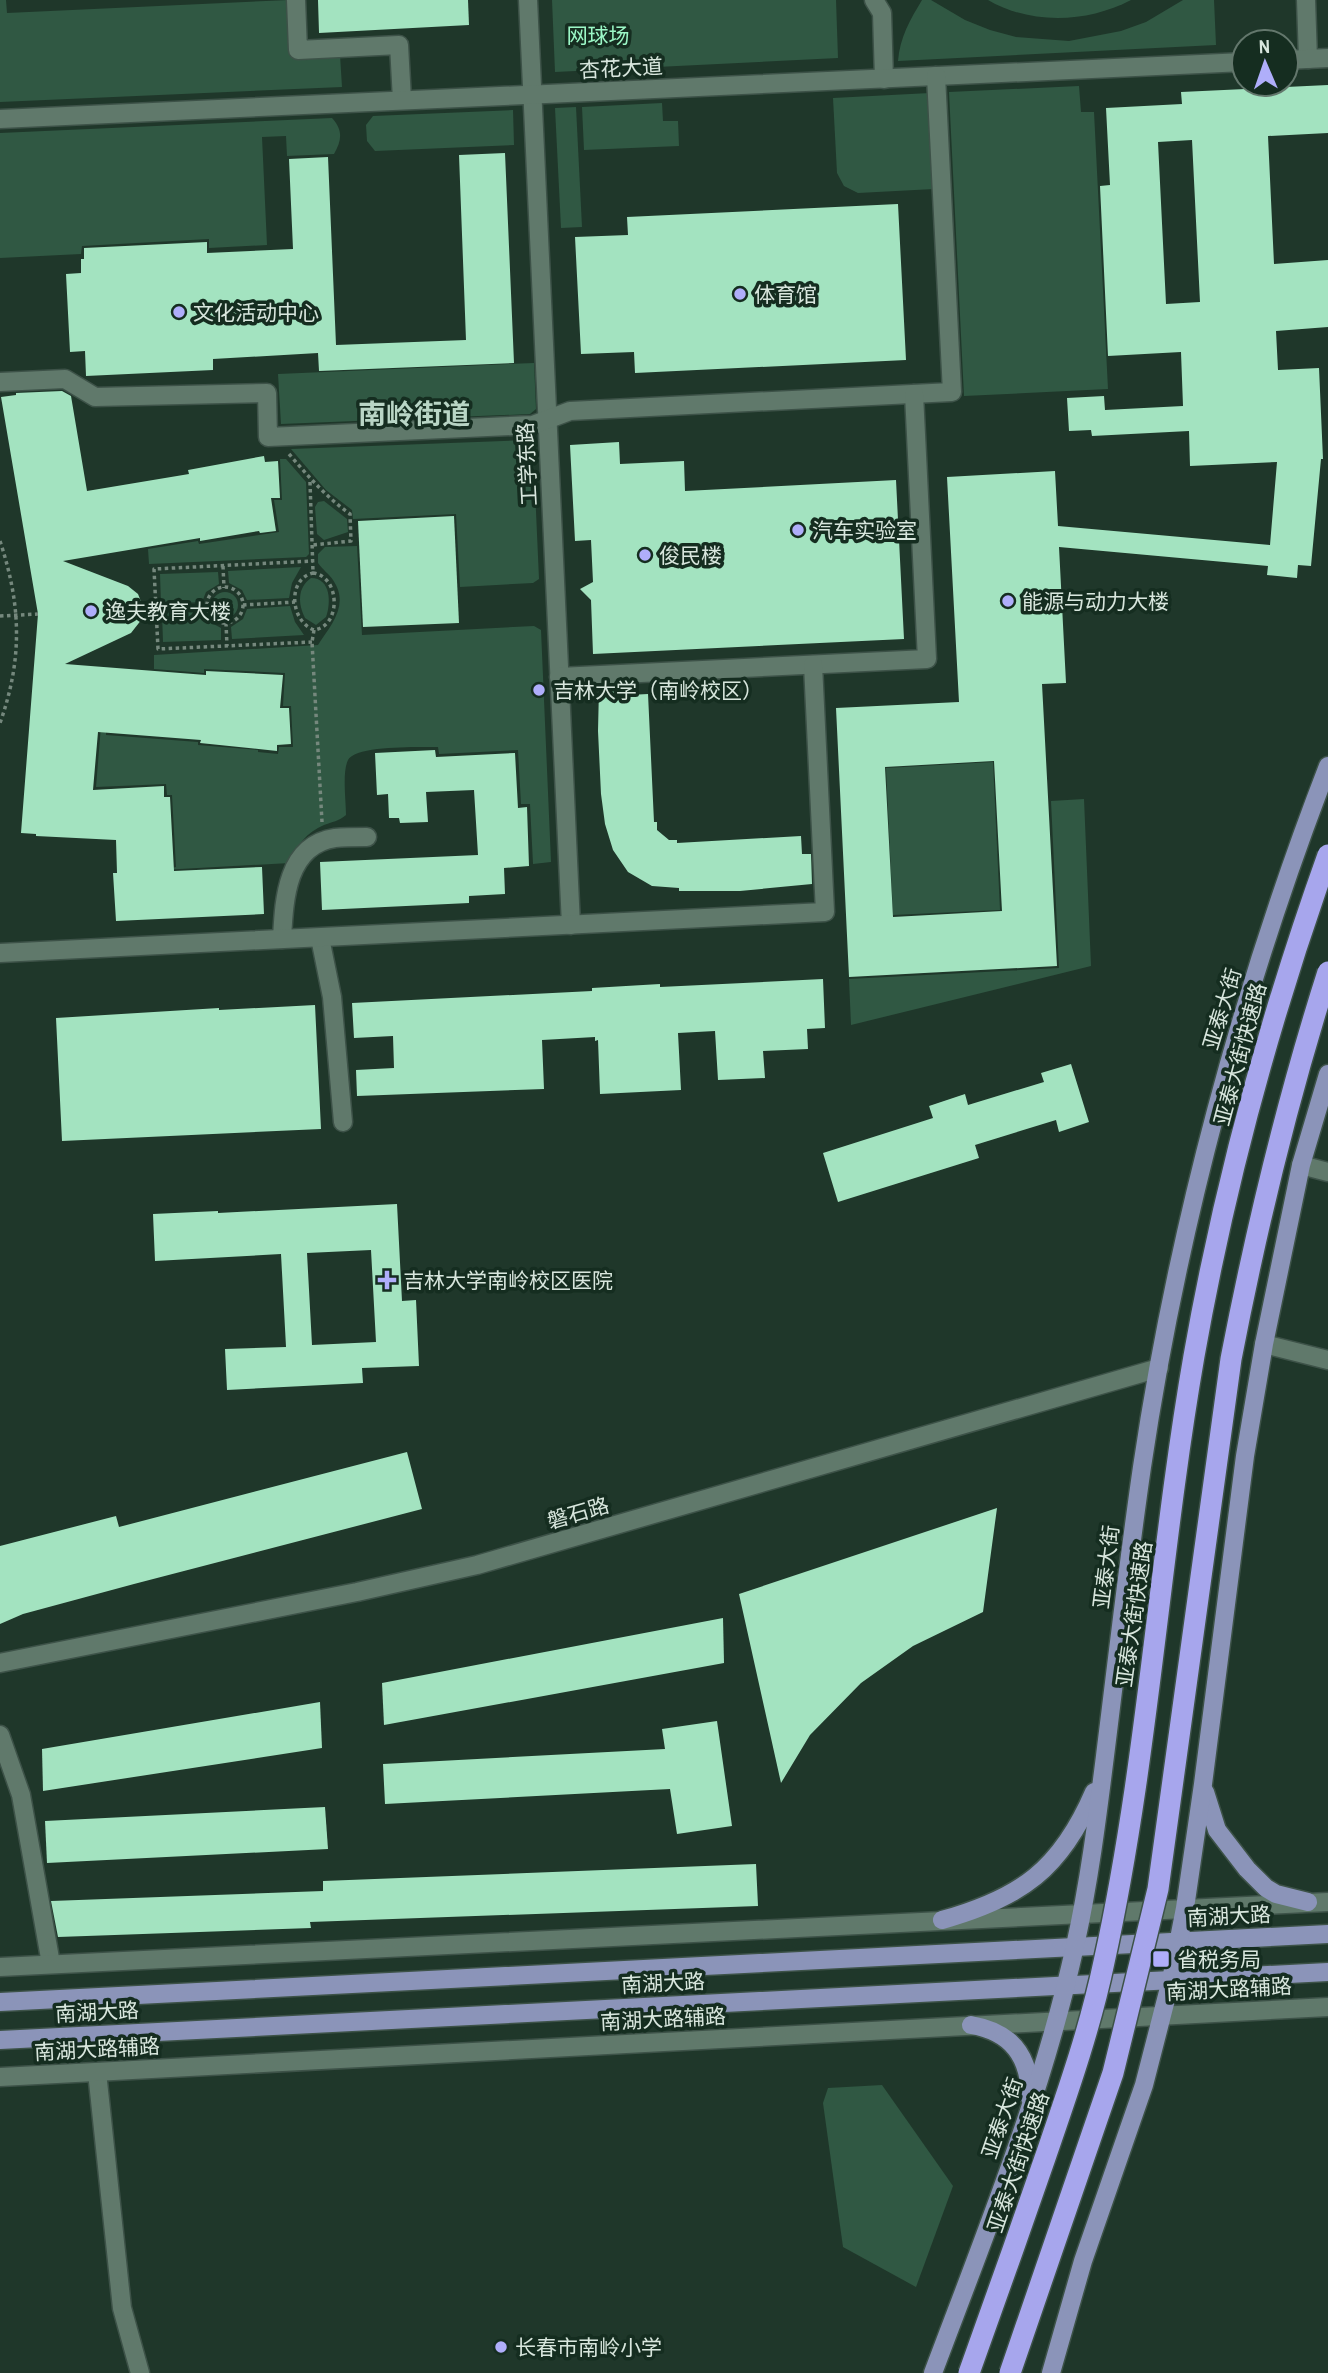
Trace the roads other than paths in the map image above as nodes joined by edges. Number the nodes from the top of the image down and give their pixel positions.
1 (296, 0) edge
2 (528, 0) edge
3 (874, 0) edge
4 (1306, 0) edge
5 (1328, 58) edge
6 (1300, 59) edge
7 (1308, 59) junction
8 (1230, 63) edge
9 (936, 76) junction
10 (884, 79) junction
11 (533, 95) junction
12 (402, 100) junction
13 (0, 119) edge
14 (0, 382) edge
15 (914, 394) junction
16 (548, 420) junction
17 (813, 665) junction
18 (559, 677) junction
19 (1328, 766) edge
20 (368, 837) dead end
21 (1328, 855) edge
22 (571, 925) junction
23 (320, 938) junction
24 (282, 939) junction
25 (0, 953) edge
26 (1328, 972) edge
27 (1328, 1074) edge
28 (343, 1122) dead end
29 (1301, 1165) junction
30 (1328, 1172) edge
31 (1264, 1344) junction
32 (1328, 1360) edge
33 (1159, 1368) junction
34 (0, 1663) edge
35 (0, 1735) edge
36 (1103, 1773) junction
37 (1203, 1784) junction
38 (1308, 1902) junction
39 (1328, 1902) edge
40 (1185, 1909) junction
41 (1082, 1913) junction
42 (942, 1920) junction
43 (1328, 1934) edge
44 (1179, 1941) junction
45 (1075, 1947) junction
46 (51, 1964) junction
47 (0, 1967) edge
48 (1328, 1972) edge
49 (1171, 1980) junction
50 (1066, 1985) junction
51 (0, 2002) edge
52 (1328, 2007) edge
53 (1162, 2015) junction
54 (1057, 2021) junction
55 (971, 2025) junction
56 (0, 2040) edge
57 (97, 2072) junction
58 (0, 2077) edge
59 (1030, 2107) junction
60 (140, 2373) edge
61 (933, 2373) edge
62 (969, 2373) edge
63 (1010, 2373) edge
64 (1051, 2373) edge

1 - 12 street
2 - 11 street, 工学东路
3 - 10 street
4 - 7 street
5 - 7 street
6 - 7 street
8 - 9 street, 杏花大道
9 - 10 street, 杏花大道
9 - 15 street
10 - 11 street, 杏花大道
11 - 12 street, 杏花大道
11 - 16 street, 工学东路
12 - 13 street, 杏花大道
14 - 16 street
15 - 16 street
15 - 17 street
16 - 18 street, 工学东路
17 - 18 street
17 - 22 street
18 - 22 street, 工学东路
19 - 33 main road, 亚泰大街
20 - 24 street
21 - 62 highway, 亚泰大街快速路, bridge
22 - 23 street
23 - 24 street
23 - 28 street
24 - 25 street
26 - 63 highway, bridge
27 - 29 main road
29 - 30 street
29 - 31 main road
31 - 32 street
31 - 37 main road
33 - 34 street, 磐石路
33 - 36 main road, 亚泰大街
35 - 46 street
36 - 41 main road, 亚泰大街
36 - 42 main road
37 - 38 main road
37 - 40 main road
38 - 39 street
38 - 40 street
40 - 41 street
40 - 44 main road
41 - 42 street
41 - 45 main road, 亚泰大街
42 - 46 street
43 - 44 main road, 南湖大路
44 - 45 main road, 南湖大路
44 - 49 main road
45 - 50 main road, 亚泰大街
45 - 51 main road, 南湖大路
46 - 47 street
48 - 49 main road, 南湖大路
49 - 50 main road, 南湖大路
49 - 53 main road
50 - 54 main road, 亚泰大街
50 - 56 main road, 南湖大路
52 - 53 street, 南湖大路辅路
53 - 54 street, 南湖大路辅路
53 - 64 main road
54 - 55 street, 南湖大路辅路
54 - 59 main road, 亚泰大街
55 - 57 street, 南湖大路辅路
55 - 59 main road
57 - 58 street, 南湖大路辅路
57 - 60 street
59 - 61 main road, 亚泰大街

